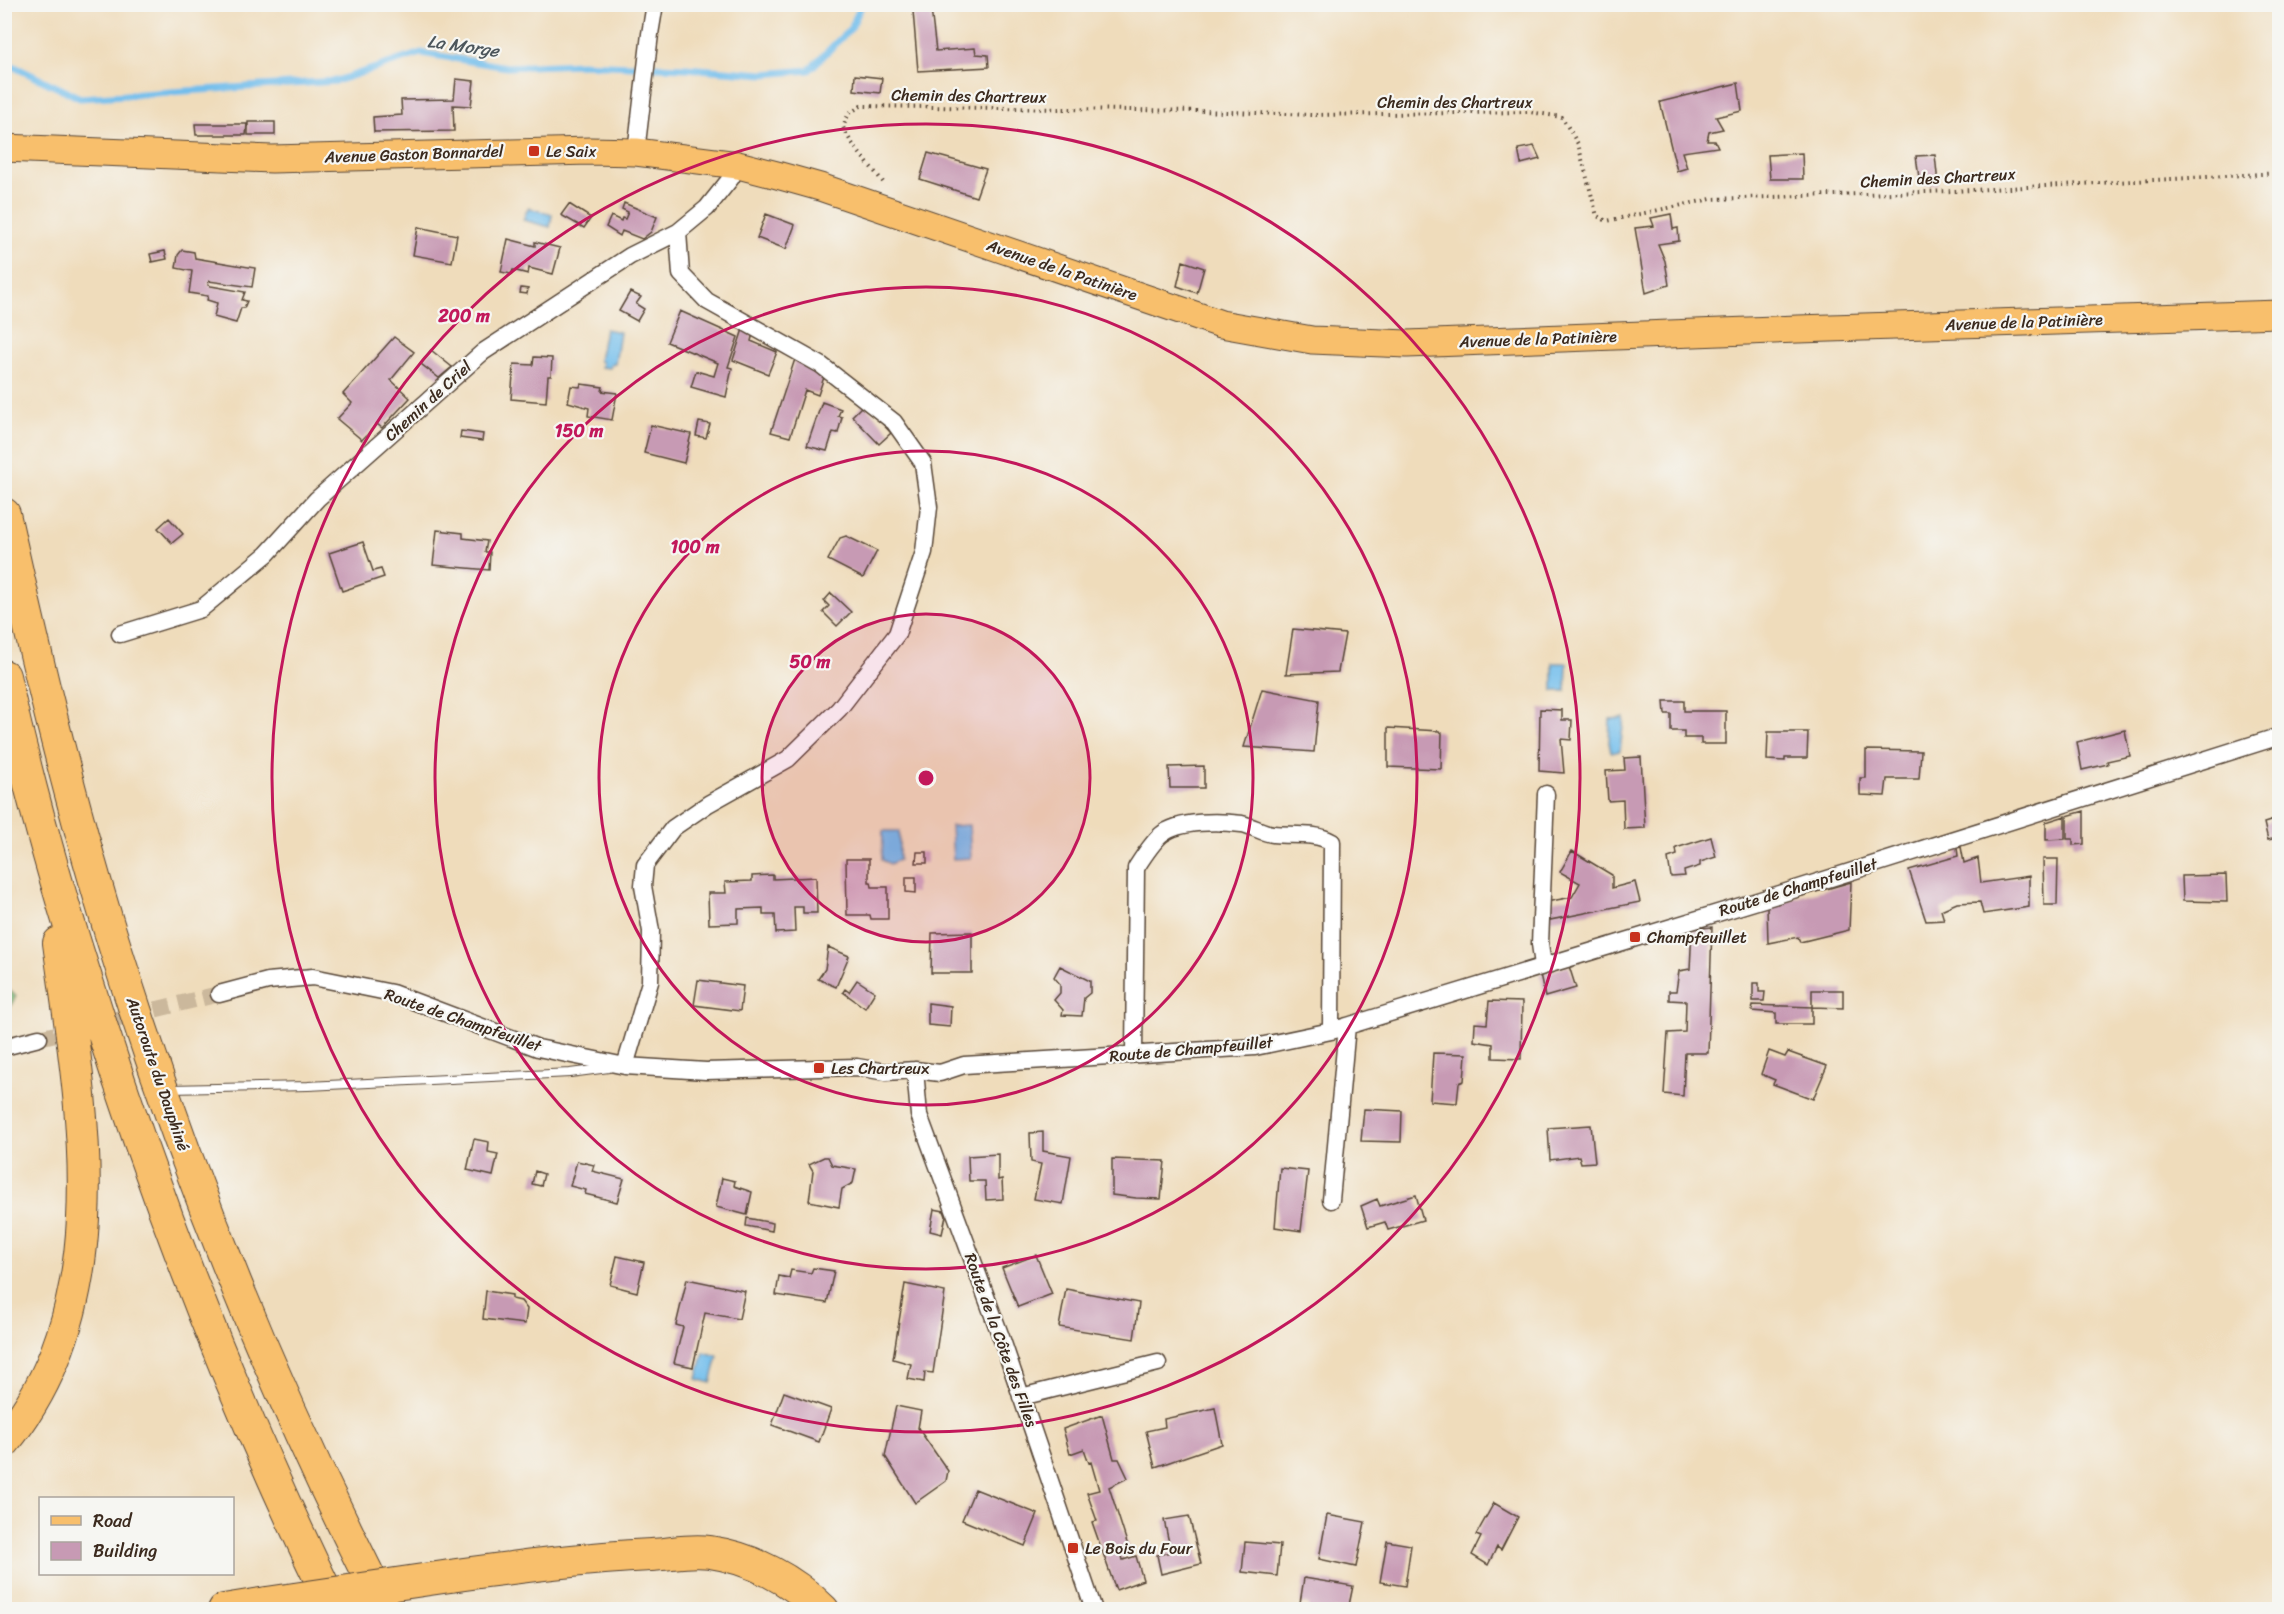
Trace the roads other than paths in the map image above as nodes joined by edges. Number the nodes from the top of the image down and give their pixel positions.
1 (655, 4) edge
2 (4, 148) edge
3 (636, 152) junction
4 (738, 165) junction
5 (820, 187) joint
6 (678, 231) junction
7 (2280, 314) edge
8 (4, 513) edge
9 (120, 634) dead end
10 (4, 676) edge
11 (2280, 736) edge
12 (1546, 794) dead end
13 (43, 834) junction
14 (1543, 966) junction
15 (219, 994) tunnel mouth
16 (1339, 1029) junction
17 (39, 1038) tunnel mouth
18 (4, 1047) edge
19 (1134, 1054) junction
20 (625, 1066) junction
21 (915, 1070) junction
22 (163, 1089) junction
23 (1331, 1200) dead end
24 (1158, 1363) dead end
25 (1021, 1396) junction
26 (4, 1442) edge
27 (354, 1548) junction
28 (652, 1555) junction
29 (224, 1610) edge
30 (335, 1610) edge
31 (386, 1610) edge
32 (397, 1610) edge
33 (798, 1610) edge
34 (823, 1610) edge
35 (1094, 1610) edge

1 - 3 street
2 - 3 main road, Avenue Gaston Bonnardel
3 - 4 main road, Avenue Gaston Bonnardel
4 - 5 main road, Avenue Gaston Bonnardel
4 - 6 street, Chemin de Criel
5 - 7 main road, Avenue de la Patinière
6 - 9 street, Chemin de Criel
6 - 20 street
8 - 22 highway, Autoroute du Dauphiné
10 - 13 highway
11 - 14 street, Route de Champfeuillet
12 - 14 street
13 - 26 highway
13 - 30 highway
14 - 16 street, Route de Champfeuillet
15 - 20 street, Route de Champfeuillet
16 - 19 street, Route de Champfeuillet
16 - 19 street
16 - 23 street
17 - 18 street
19 - 21 street, Route de Champfeuillet
20 - 21 street, Route de Champfeuillet
20 - 22 lane
21 - 25 street, Route de la Côte des Filles
22 - 27 highway, Autoroute du Dauphiné
24 - 25 street
25 - 35 street, Route de la Côte des Filles
27 - 31 highway, Autoroute du Dauphiné
27 - 32 highway
28 - 29 highway, bridge
28 - 33 highway
28 - 34 highway

